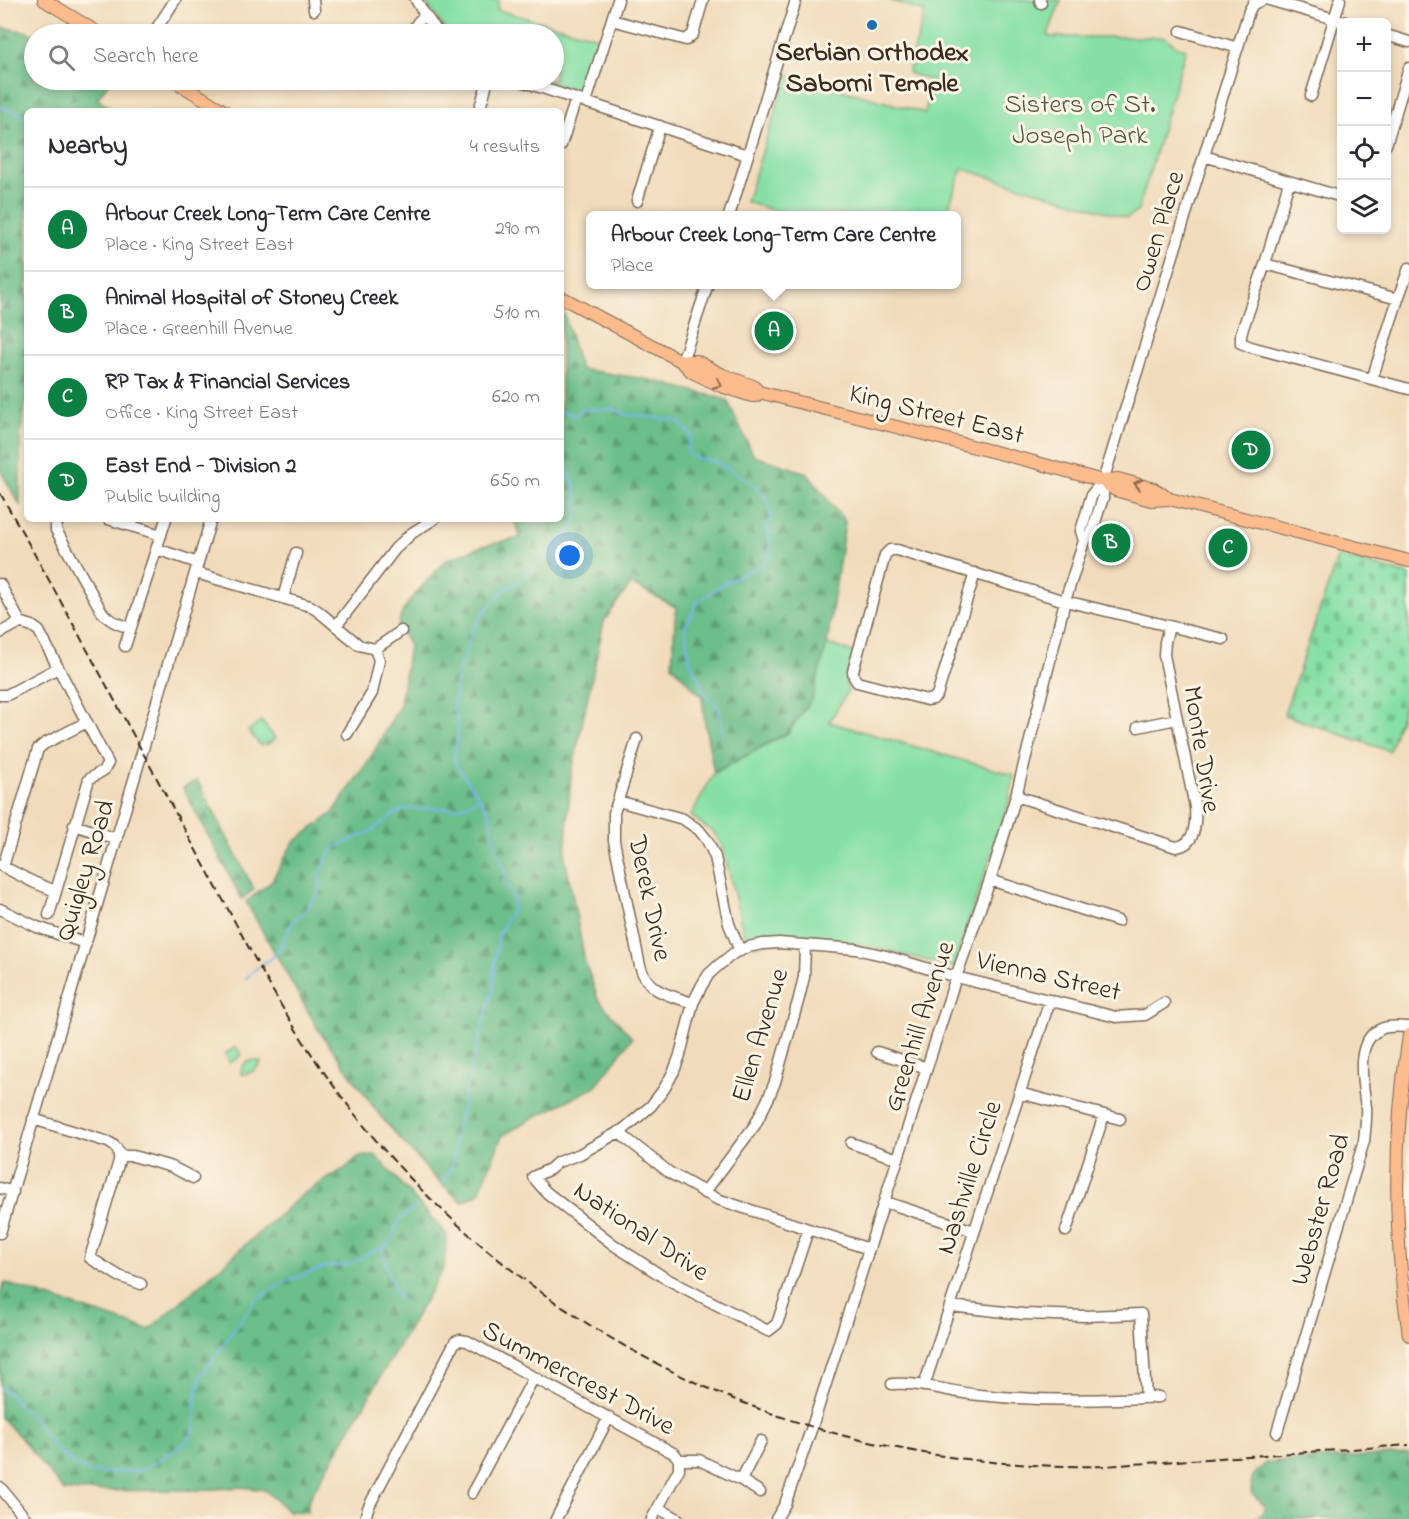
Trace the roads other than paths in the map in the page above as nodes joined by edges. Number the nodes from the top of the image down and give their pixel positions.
1 (45, 0) edge
2 (175, 0) edge
3 (416, 0) edge
4 (618, 0) edge
5 (703, 0) edge
6 (796, 0) edge
7 (1263, 0) edge
8 (1269, 0) edge
9 (1340, 0) edge
10 (425, 15) junction
11 (1340, 18) edge
12 (1337, 20) edge
13 (612, 21) junction
14 (84, 24) edge
15 (159, 24) edge
16 (417, 24) edge
17 (432, 24) edge
18 (1337, 29) edge
19 (1181, 31) dead end
20 (1391, 37) edge
21 (1409, 42) edge
22 (1238, 48) junction
23 (1409, 68) edge
24 (189, 90) edge
25 (485, 90) edge
26 (548, 90) edge
27 (1311, 96) dead end
28 (581, 101) junction
29 (219, 108) edge
30 (480, 108) edge
31 (660, 126) junction
32 (1391, 129) edge
33 (564, 138) edge
34 (747, 156) junction
35 (1204, 156) junction
36 (1289, 182) junction
37 (1337, 196) edge
38 (637, 201) dead end
39 (730, 211) edge
40 (1265, 264) junction
41 (1409, 268) edge
42 (707, 289) edge
43 (564, 299) edge
44 (1398, 299) junction
45 (681, 361) junction
46 (1372, 379) junction
47 (1409, 389) edge
48 (1103, 481) junction
49 (58, 522) edge
50 (118, 522) edge
51 (165, 522) edge
52 (210, 522) edge
53 (419, 522) edge
54 (161, 535) junction
55 (157, 549) junction
56 (296, 554) dead end
57 (1409, 561) edge
58 (197, 568) junction
59 (975, 573) junction
60 (0, 584) edge
61 (284, 598) junction
62 (1065, 601) junction
63 (20, 622) junction
64 (336, 626) junction
65 (1169, 626) junction
66 (130, 628) junction
67 (401, 631) dead end
68 (0, 633) edge
69 (1223, 639) dead end
70 (125, 646) dead end
71 (375, 649) junction
72 (58, 668) junction
73 (0, 695) edge
74 (1177, 719) junction
75 (87, 722) junction
76 (1138, 727) dead end
77 (347, 734) dead end
78 (638, 739) dead end
79 (1016, 796) junction
80 (618, 801) junction
81 (74, 825) junction
82 (117, 839) junction
83 (2, 866) edge
84 (990, 880) junction
85 (55, 891) junction
86 (0, 909) edge
87 (49, 915) dead end
88 (1118, 921) dead end
89 (85, 943) junction
90 (805, 946) junction
91 (740, 951) junction
92 (956, 977) junction
93 (1050, 1000) junction
94 (693, 1003) junction
95 (1164, 1003) dead end
96 (1409, 1027) edge
97 (1409, 1035) edge
98 (877, 1052) dead end
99 (927, 1068) junction
100 (1019, 1093) junction
101 (1104, 1115) junction
102 (33, 1119) junction
103 (1120, 1119) dead end
104 (618, 1132) junction
105 (850, 1143) dead end
106 (120, 1156) junction
107 (898, 1159) junction
108 (193, 1178) dead end
109 (0, 1188) edge
110 (13, 1192) junction
111 (704, 1192) junction
112 (885, 1202) junction
113 (808, 1230) junction
114 (974, 1231) junction
115 (1066, 1231) dead end
116 (0, 1233) edge
117 (869, 1249) junction
118 (141, 1284) dead end
119 (950, 1306) junction
120 (1409, 1335) edge
121 (534, 1377) junction
122 (892, 1384) dead end
123 (924, 1386) junction
124 (1146, 1398) junction
125 (1159, 1398) dead end
126 (609, 1417) junction
127 (1277, 1432) dead end
128 (761, 1441) dead end
129 (679, 1460) junction
130 (741, 1480) junction
131 (0, 1487) edge
132 (760, 1492) dead end
133 (472, 1493) dead end
134 (658, 1508) junction
135 (26, 1519) edge
136 (364, 1519) edge
137 (556, 1519) edge
138 (652, 1519) edge
139 (678, 1519) edge
140 (776, 1519) edge

1 - 14 main road
2 - 15 street
3 - 10 street
4 - 13 street
5 - 13 street
6 - 34 street
7 - 22 street, Owen Place
8 - 12 street
9 - 11 street
10 - 16 street
10 - 17 street
13 - 28 street
18 - 27 street
19 - 22 street
20 - 21 street
22 - 35 street, Owen Place
23 - 32 street
24 - 29 main road
25 - 30 street
26 - 28 street
28 - 31 street
28 - 33 street
31 - 34 street
31 - 38 street
34 - 39 street
35 - 36 street
35 - 48 street, Owen Place
36 - 37 street
36 - 40 street
40 - 44 street
40 - 46 street
41 - 44 street
42 - 45 street
43 - 45 main road, King Street East
44 - 46 street
45 - 48 main road, King Street East
46 - 47 street
48 - 57 main road, King Street East
48 - 62 street, Greenhill Avenue
49 - 66 street
50 - 54 street
51 - 54 street
52 - 58 street, Quigley Road
53 - 64 street
54 - 55 street
55 - 58 street
55 - 66 street
56 - 61 street
58 - 61 street
58 - 82 street, Quigley Road
59 - 59 street
59 - 62 street
60 - 63 street
61 - 64 street
62 - 65 street
62 - 79 street, Greenhill Avenue
63 - 68 street
63 - 72 street
64 - 71 street
65 - 69 street
65 - 74 street, Monte Drive
66 - 70 street
67 - 71 street
71 - 77 street
72 - 73 street
72 - 75 street
74 - 76 street
74 - 79 street, Monte Drive
75 - 81 street
75 - 83 street
78 - 80 street, Derek Drive
79 - 84 street, Greenhill Avenue
80 - 91 street
80 - 94 street, Derek Drive
81 - 82 street
81 - 85 street
82 - 89 street, Quigley Road
83 - 85 street
84 - 88 street
84 - 92 street, Greenhill Avenue
85 - 87 street
86 - 89 street
89 - 102 street, Quigley Road
90 - 91 street, National Drive
90 - 92 street, National Drive
90 - 111 street, Ellen Avenue
91 - 94 street, National Drive
92 - 93 street, Vienna Street
92 - 99 street, Greenhill Avenue
93 - 95 street, Vienna Street
93 - 100 street
94 - 104 street, National Drive
96 - 127 street, Webster Road
97 - 120 main road
98 - 99 street
99 - 107 street, Greenhill Avenue
100 - 101 street, Nashville Circle
100 - 114 street, Nashville Circle
101 - 103 street, Nashville Circle
101 - 115 street
102 - 106 street
102 - 110 street, Quigley Road
104 - 111 street
104 - 113 street, National Drive
105 - 107 street
106 - 108 street
106 - 118 street
107 - 112 street, Greenhill Avenue
109 - 110 street
110 - 116 street, Quigley Road
111 - 113 street
112 - 114 street
112 - 117 street, Greenhill Avenue
113 - 117 street
114 - 119 street, Nashville Circle
117 - 140 street, Greenhill Avenue
119 - 123 street, Nashville Circle
119 - 124 street
121 - 126 street, Summercrest Drive
121 - 133 street
121 - 136 street, Summercrest Drive
122 - 123 street
123 - 124 street
124 - 125 street
126 - 129 street, Summercrest Drive
126 - 137 street
128 - 130 street
129 - 130 street
129 - 134 street, Summercrest Drive
130 - 132 street
131 - 135 street
134 - 138 street, Summercrest Drive
134 - 139 street

